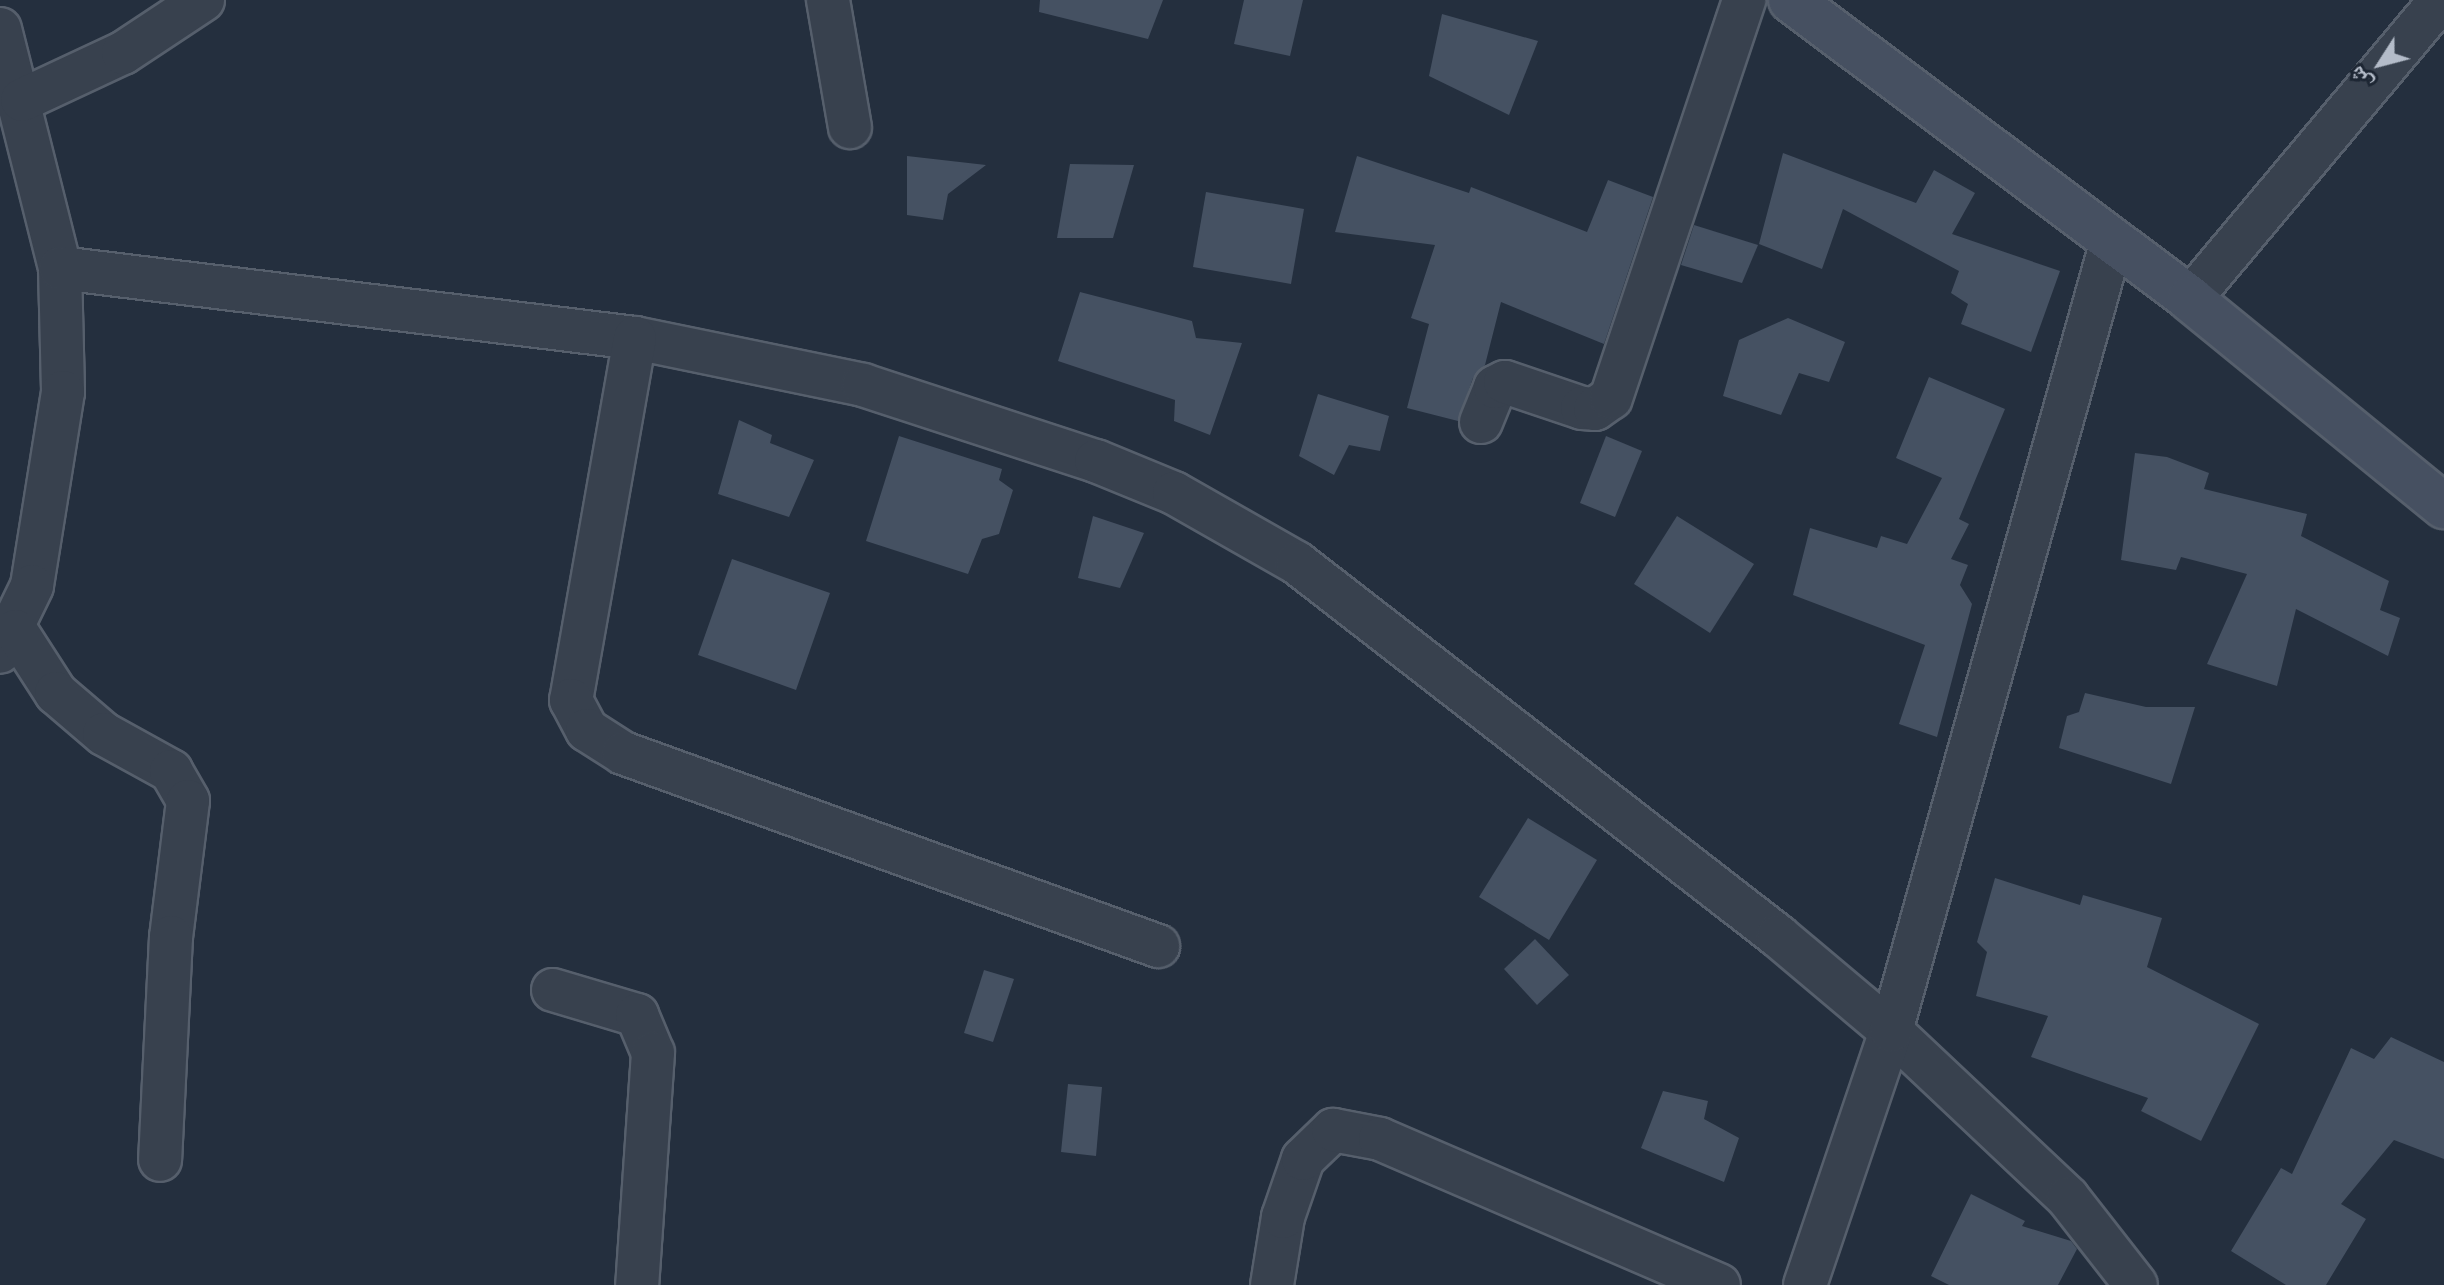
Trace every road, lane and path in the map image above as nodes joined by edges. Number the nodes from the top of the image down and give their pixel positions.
1 (203, 0) edge
2 (828, 0) edge
3 (1744, 0) edge
4 (1791, 0) edge
5 (2441, 0) edge
6 (2, 39) edge
7 (22, 100) junction
8 (850, 127) dead end
9 (2111, 244) junction
10 (60, 268) junction
11 (2190, 299) junction
12 (635, 338) junction
13 (1481, 422) dead end
14 (2444, 506) edge
15 (8, 641) edge
16 (1158, 946) dead end
17 (553, 990) dead end
18 (1891, 1031) junction
19 (160, 1160) dead end
20 (637, 1285) edge
21 (1272, 1285) edge
22 (1719, 1285) edge
23 (1805, 1285) edge
24 (2136, 1285) edge

1 - 7 street
2 - 8 street
3 - 13 street
4 - 9 street
5 - 11 street
6 - 7 street
7 - 10 street
9 - 11 street
9 - 18 street
10 - 12 street
10 - 15 street
11 - 14 street
12 - 16 street
12 - 18 street
15 - 19 street
17 - 20 street
18 - 23 street
18 - 24 street
21 - 22 street

